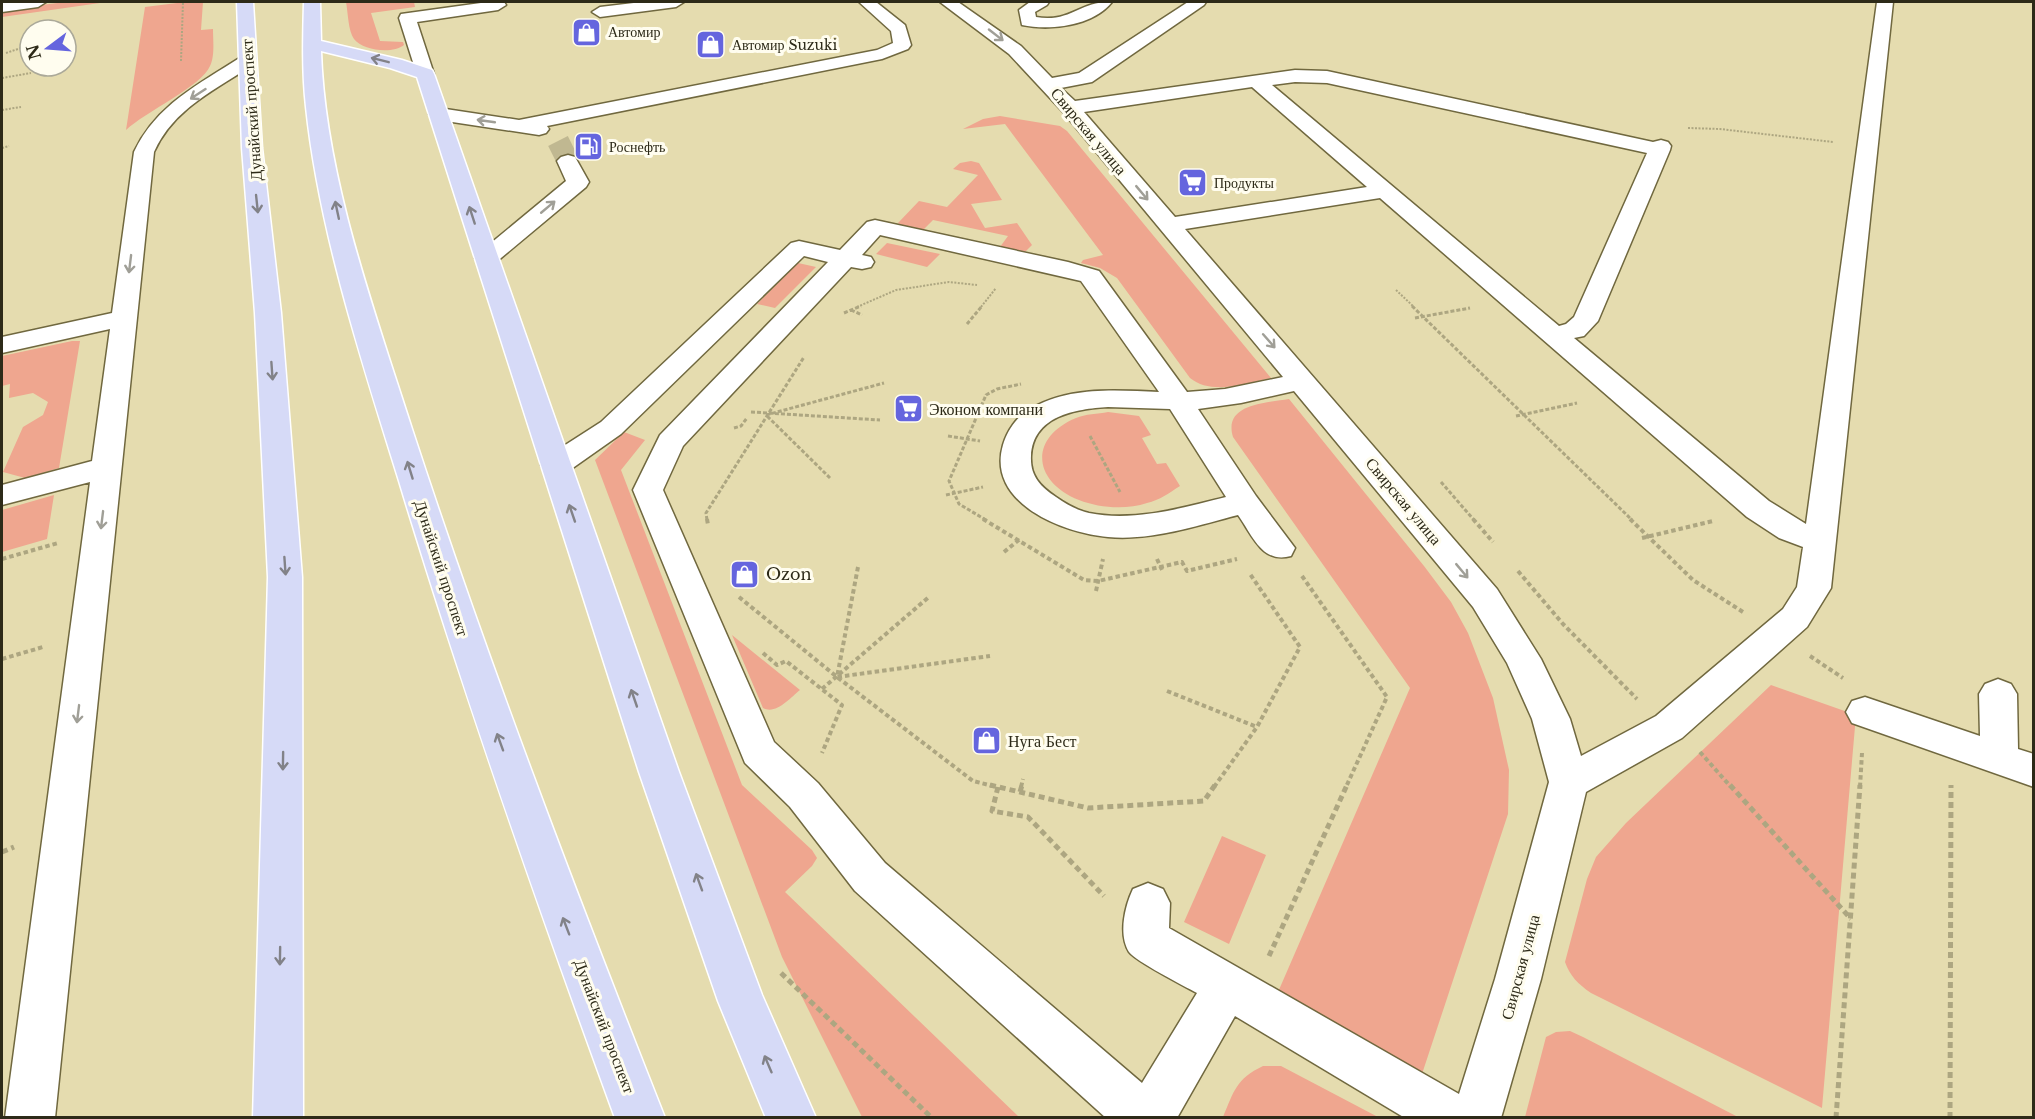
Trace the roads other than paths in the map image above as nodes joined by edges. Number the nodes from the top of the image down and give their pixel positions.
1 (38, 2) edge
2 (245, 2) edge
3 (312, 2) edge
4 (676, 2) edge
5 (867, 2) edge
6 (948, 2) edge
7 (1041, 2) edge
8 (1104, 2) edge
9 (1197, 2) edge
10 (1885, 2) edge
11 (498, 5) dead end
12 (2, 7) edge
13 (600, 12) dead end
14 (312, 44) junction
15 (247, 62) junction
16 (425, 74) junction
17 (1256, 81) junction
18 (1050, 84) junction
19 (1070, 108) junction
20 (439, 114) junction
21 (519, 126) junction
22 (1385, 191) junction
23 (1169, 225) junction
24 (487, 258) junction
25 (856, 260) junction
26 (123, 318) junction
27 (1554, 335) junction
28 (2, 345) edge
29 (1303, 381) junction
30 (1179, 401) junction
31 (556, 465) junction
32 (108, 467) junction
33 (2, 495) edge
34 (1245, 503) junction
35 (1819, 541) junction
36 (1279, 548) road end
37 (1998, 694) dead end
38 (1865, 712) road end
39 (1999, 759) junction
40 (2034, 771) edge
41 (1569, 782) junction
42 (1147, 921) road end
43 (1238, 994) junction
44 (30, 1118) edge
45 (278, 1118) edge
46 (640, 1118) edge
47 (791, 1118) edge
48 (1144, 1118) edge
49 (1149, 1118) edge
50 (1453, 1118) edge
51 (1476, 1118) edge

1 - 12 street
2 - 15 main road, Дунайский проспект
3 - 14 main road, Дунайский проспект
4 - 13 street
5 - 21 street
6 -> 18 street, Свирская улица
7 - 8 street
9 - 18 street
10 - 35 street
11 - 16 street
16 -> 14 main road
46 -> 14 main road, Дунайский проспект
15 -> 26 street
15 -> 45 main road, Дунайский проспект
16 - 20 main road
17 - 19 street
17 - 22 street
17 - 27 street
18 - 19 street, Свирская улица
19 -> 23 street, Свирская улица
21 -> 20 street
24 -> 20 main road
24 -> 21 street
22 - 23 street
22 - 27 street
23 -> 29 street, Свирская улица
24 - 31 main road
25 - 30 street
25 - 31 street
25 - 48 street
26 - 28 street
26 - 32 street
27 - 35 street
29 - 30 street
29 -> 41 street, Свирская улица
30 - 34 street
30 - 34 street
47 -> 31 main road
32 - 33 street
32 -> 44 street
34 - 36 street
35 - 41 street
37 - 39 street
38 - 39 street
39 - 40 street
41 - 51 street, Свирская улица
42 - 43 street
43 - 49 street
43 - 50 street

